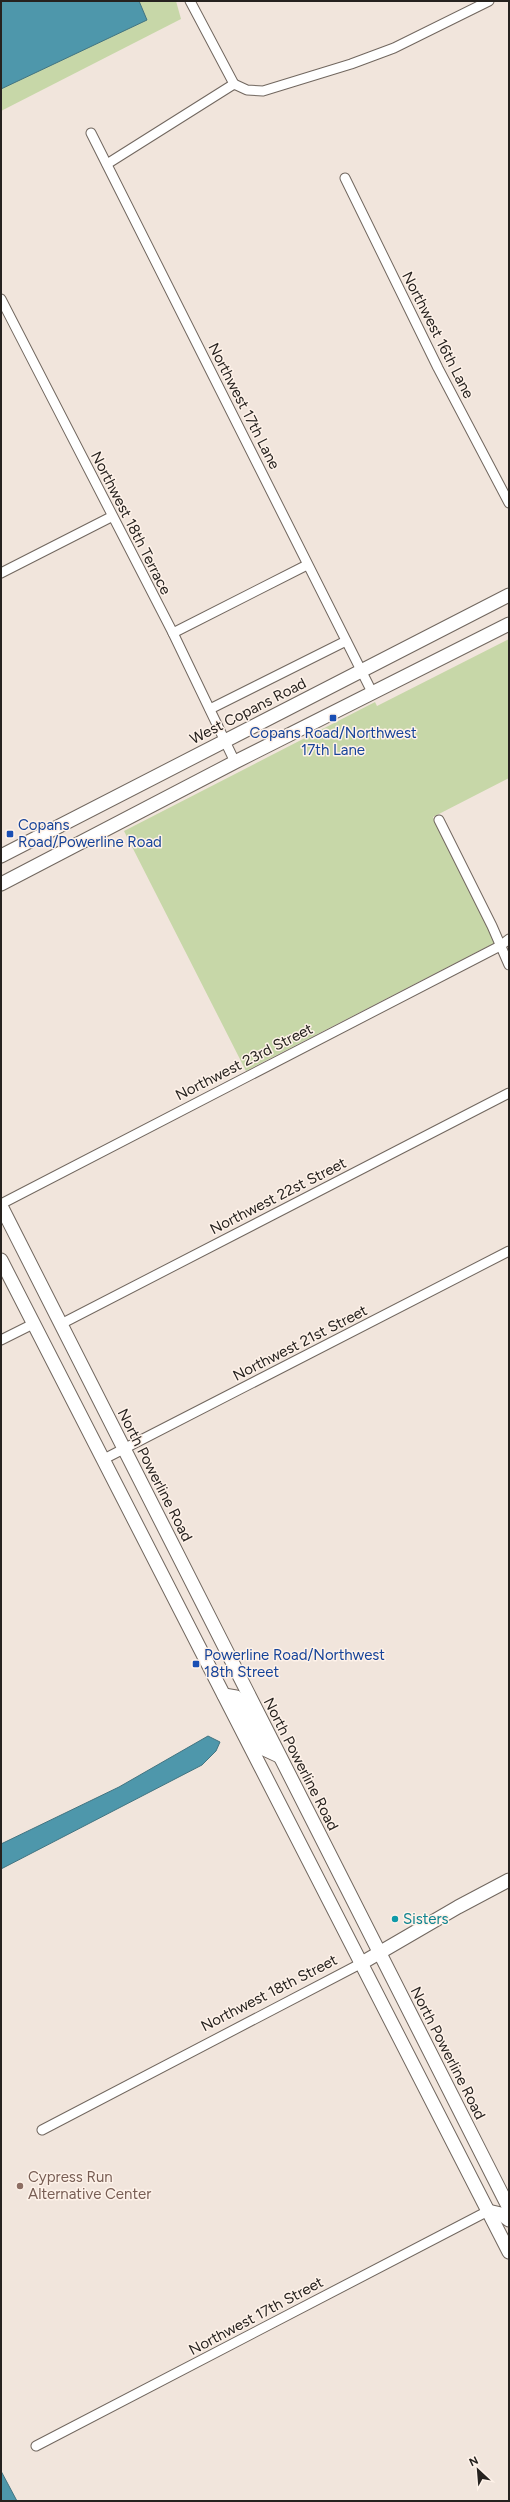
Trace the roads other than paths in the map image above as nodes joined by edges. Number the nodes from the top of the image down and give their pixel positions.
1 (190, 1) edge
2 (489, 1) edge
3 (234, 84) junction
4 (91, 133) dead end
5 (107, 164) junction
6 (345, 178) dead end
7 (1, 299) edge
8 (509, 503) edge
9 (111, 517) junction
10 (307, 566) junction
11 (1, 573) edge
12 (509, 594) edge
13 (509, 624) edge
14 (172, 633) junction
15 (346, 641) junction
16 (361, 671) junction
17 (372, 692) junction
18 (210, 709) junction
19 (225, 740) junction
20 (235, 762) junction
21 (439, 820) dead end
22 (1, 856) edge
23 (1, 884) edge
24 (509, 939) edge
25 (500, 946) junction
26 (509, 965) edge
27 (509, 1093) edge
28 (1, 1205) edge
29 (7, 1224) edge
30 (509, 1251) edge
31 (1, 1260) edge
32 (33, 1324) junction
33 (61, 1324) junction
34 (1, 1340) edge
35 (124, 1449) junction
36 (104, 1459) junction
37 (224, 1695) junction
38 (279, 1756) junction
39 (509, 1880) edge
40 (379, 1954) junction
41 (360, 1964) junction
42 (42, 2130) dead end
43 (476, 2187) junction
44 (508, 2205) edge
45 (488, 2211) junction
46 (509, 2220) edge
47 (509, 2252) edge
48 (36, 2446) dead end

1 - 3 street
2 - 3 street
3 - 5 street
4 - 5 street, Northwest 17th Lane
5 - 10 street, Northwest 17th Lane
6 - 8 street, Northwest 16th Lane
7 - 9 street, Northwest 18th Terrace
9 - 11 street
9 - 14 street, Northwest 18th Terrace
10 - 14 street
10 - 15 street, Northwest 17th Lane
12 - 16 main road, West Copans Road
13 - 17 main road
14 - 18 street, Northwest 18th Terrace
15 - 16 street, Northwest 17th Lane
15 - 18 street
16 - 17 street, Northwest 17th Lane
16 - 19 main road, West Copans Road
17 - 20 main road
18 - 19 street, Northwest 18th Terrace
19 - 20 street, Northwest 18th Terrace
19 - 22 main road, West Copans Road
20 - 23 main road
21 - 25 street
24 - 25 street, Northwest 23rd Street
25 - 26 street
25 - 28 street, Northwest 23rd Street
27 - 33 street, Northwest 22st Street
28 - 29 main road, North Powerline Road
29 - 33 main road, North Powerline Road
30 - 35 street, Northwest 21st Street
31 - 32 main road
32 - 34 street
32 - 36 main road
33 - 35 main road, North Powerline Road
35 - 36 street, Northwest 21st Street
35 - 38 main road, North Powerline Road
36 - 37 main road
37 - 38 main road
37 - 41 main road
38 - 40 main road, North Powerline Road
39 - 40 main road, Northwest 18th Street
40 - 41 main road, Northwest 18th Street
40 - 44 main road, North Powerline Road
41 - 42 street, Northwest 18th Street
41 - 43 main road
43 - 44 main road
43 - 45 main road
45 - 46 main road
45 - 47 main road
45 - 48 street, Northwest 17th Street

